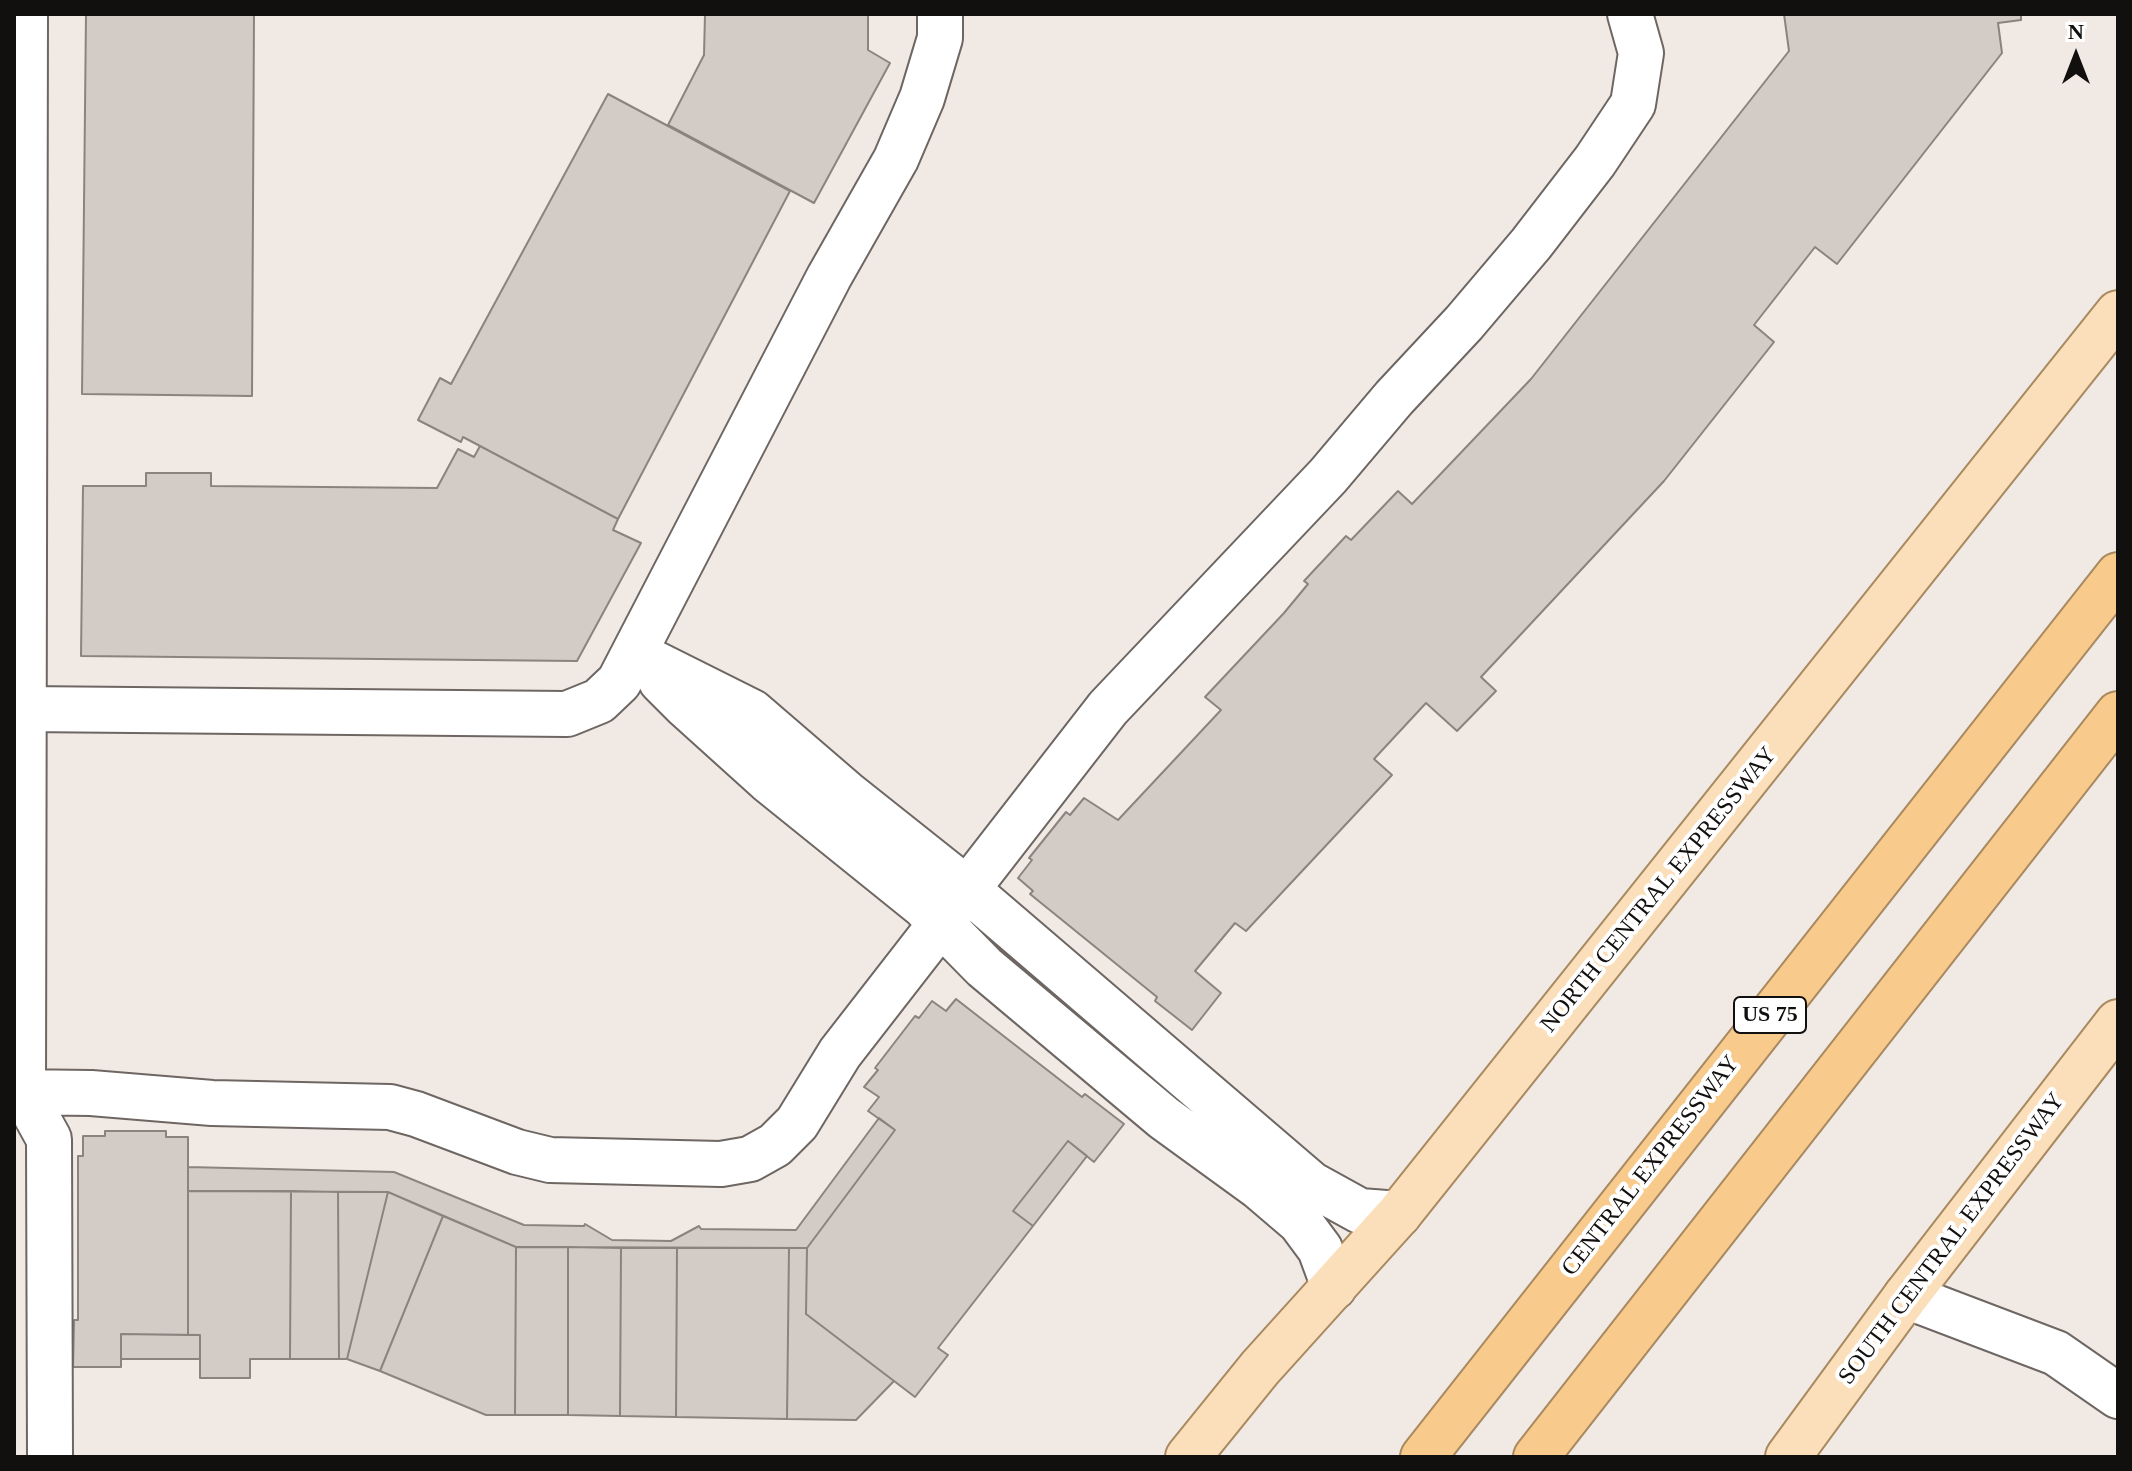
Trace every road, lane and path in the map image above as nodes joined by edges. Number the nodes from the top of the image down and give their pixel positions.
1 (25, 14) edge
2 (940, 14) edge
3 (1630, 14) edge
4 (2118, 313) edge
5 (20, 433) edge
6 (2118, 575) edge
7 (634, 653) junction
8 (24, 709) junction
9 (2118, 714) edge
10 (955, 907) junction
11 (2118, 1022) edge
12 (19, 1092) edge
13 (1399, 1214) junction
14 (1334, 1287) junction
15 (1906, 1296) junction
16 (2118, 1396) edge
17 (50, 1457) edge
18 (1188, 1457) edge
19 (1423, 1457) edge
20 (1536, 1457) edge
21 (1788, 1457) edge

1 - 5 lane
2 - 7 lane
3 - 10 lane
4 - 13 main road, NORTH CENTRAL EXPRESSWAY
5 - 8 lane
6 - 19 highway, CENTRAL EXPRESSWAY / US 75
7 - 8 lane
7 - 10 lane
8 - 12 lane
9 - 20 highway
10 - 12 lane
10 - 13 lane
10 - 14 lane
11 - 15 main road, SOUTH CENTRAL EXPRESSWAY
12 - 17 lane
13 - 14 main road, NORTH CENTRAL EXPRESSWAY
14 - 18 main road, NORTH CENTRAL EXPRESSWAY
15 - 16 lane
15 - 21 main road, SOUTH CENTRAL EXPRESSWAY

